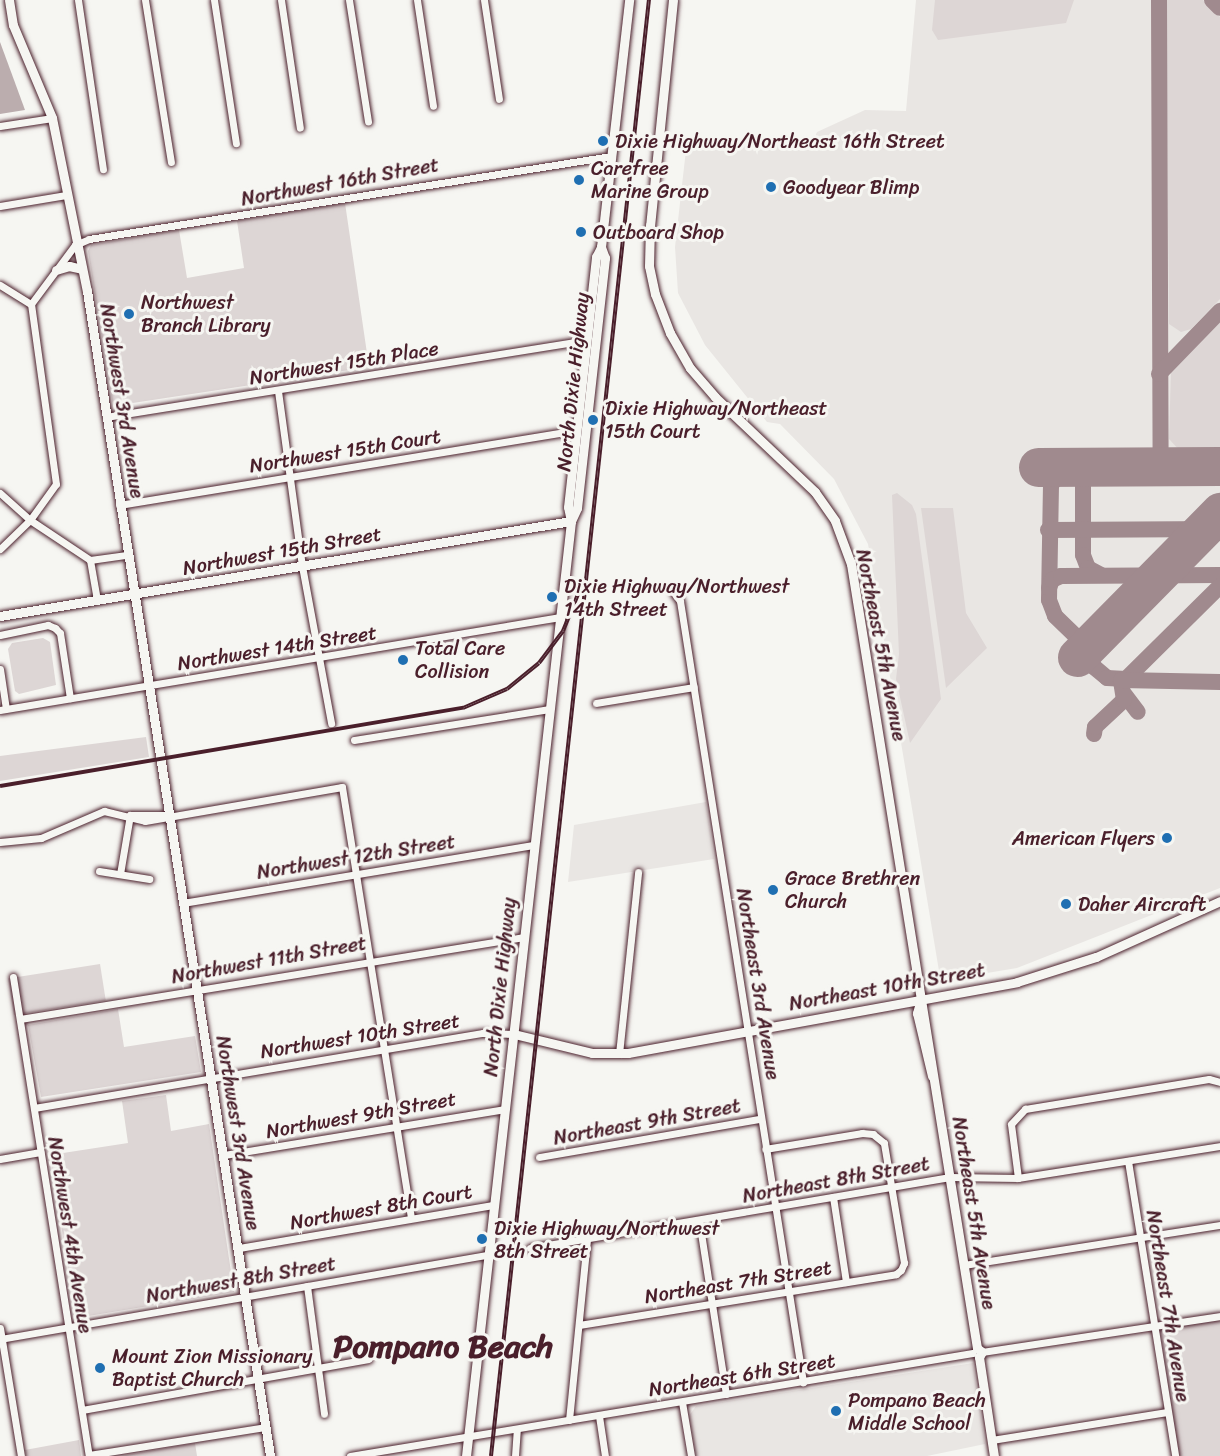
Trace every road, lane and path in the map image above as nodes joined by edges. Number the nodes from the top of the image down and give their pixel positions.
1 (9, 0) edge
2 (78, 0) edge
3 (145, 0) edge
4 (214, 0) edge
5 (281, 0) edge
6 (349, 0) edge
7 (417, 0) edge
8 (484, 0) edge
9 (629, 0) edge
10 (673, 0) edge
11 (499, 99) dead end
12 (433, 106) dead end
13 (52, 118) junction
14 (368, 122) dead end
15 (0, 126) edge
16 (300, 128) dead end
17 (236, 143) dead end
18 (612, 156) junction
19 (171, 162) dead end
20 (103, 169) dead end
21 (66, 195) junction
22 (0, 206) edge
23 (75, 245) junction
24 (601, 247) junction
25 (82, 269) junction
26 (56, 270) junction
27 (0, 285) edge
28 (31, 304) junction
29 (586, 340) junction
30 (278, 391) junction
31 (106, 417) junction
32 (576, 430) junction
33 (288, 477) junction
34 (0, 493) edge
35 (119, 505) junction
36 (30, 520) junction
37 (571, 521) junction
38 (0, 549) edge
39 (127, 555) junction
40 (90, 560) junction
41 (302, 566) junction
42 (674, 593) dead end
43 (134, 594) junction
44 (97, 600) junction
45 (0, 616) edge
46 (560, 617) junction
47 (0, 635) edge
48 (319, 659) junction
49 (0, 669) edge
50 (147, 686) junction
51 (694, 687) junction
52 (70, 698) junction
53 (597, 703) dead end
54 (3, 709) edge
55 (550, 709) junction
56 (331, 723) dead end
57 (354, 740) dead end
58 (130, 815) junction
59 (168, 816) junction
60 (0, 842) edge
61 (534, 845) junction
62 (99, 871) dead end
63 (638, 872) dead end
64 (356, 873) junction
65 (120, 874) junction
66 (149, 879) dead end
67 (1220, 901) edge
68 (183, 903) junction
69 (524, 937) junction
70 (369, 959) junction
71 (12, 977) dead end
72 (197, 990) junction
73 (921, 999) junction
74 (20, 1019) junction
75 (748, 1031) junction
76 (514, 1034) junction
77 (384, 1048) junction
78 (619, 1054) junction
79 (212, 1078) junction
80 (1220, 1082) edge
81 (34, 1108) junction
82 (505, 1109) junction
83 (760, 1119) junction
84 (396, 1125) junction
85 (1220, 1146) edge
86 (765, 1149) junction
87 (40, 1152) junction
88 (224, 1155) junction
89 (539, 1157) dead end
90 (0, 1159) edge
91 (1128, 1161) junction
92 (950, 1178) junction
93 (1018, 1178) junction
94 (891, 1188) junction
95 (832, 1197) junction
96 (494, 1205) junction
97 (774, 1208) junction
98 (411, 1218) junction
99 (699, 1220) junction
100 (1220, 1225) edge
101 (1140, 1238) junction
102 (587, 1239) junction
103 (239, 1248) junction
104 (530, 1248) dead end
105 (488, 1255) junction
106 (964, 1265) junction
107 (846, 1282) junction
108 (307, 1286) junction
109 (787, 1291) junction
110 (246, 1296) junction
111 (712, 1303) junction
112 (1220, 1316) edge
113 (579, 1325) junction
114 (1154, 1326) junction
115 (0, 1328) edge
116 (68, 1328) junction
117 (1, 1339) edge
118 (978, 1353) junction
119 (369, 1359) dead end
120 (317, 1368) junction
121 (258, 1380) junction
122 (803, 1382) junction
123 (726, 1394) junction
124 (682, 1402) junction
125 (82, 1410) junction
126 (1167, 1412) junction
127 (324, 1414) dead end
128 (599, 1416) junction
129 (569, 1420) junction
130 (265, 1427) junction
131 (517, 1429) junction
132 (468, 1436) junction
133 (992, 1440) junction
134 (21, 1456) edge
135 (89, 1456) edge
136 (270, 1456) edge
137 (350, 1456) edge
138 (466, 1456) edge
139 (515, 1456) edge
140 (606, 1456) edge
141 (691, 1456) edge
142 (994, 1456) edge
143 (1175, 1456) edge

1 - 13 street, Northwest 3rd Avenue
2 - 20 street
3 - 19 street
4 - 17 street
5 - 16 street
6 - 14 street
7 - 12 street
8 - 11 street
9 - 18 street, North Dixie Highway
10 - 73 street, Northeast 5th Avenue
13 - 15 street
13 - 21 street, Northwest 3rd Avenue
18 - 23 street, Northwest 16th Street
18 - 24 street, North Dixie Highway
21 - 22 street
21 - 23 street, Northwest 3rd Avenue
23 - 25 street, Northwest 3rd Avenue
23 - 26 street
24 - 29 street, North Dixie Highway
24 - 37 street, North Dixie Highway
25 - 26 street
25 - 31 street, Northwest 3rd Avenue
26 - 28 street
27 - 28 street
28 - 36 street
29 - 30 street, Northwest 15th Place
29 - 32 street, North Dixie Highway
30 - 31 street, Northwest 15th Place
30 - 33 street
31 - 35 street, Northwest 3rd Avenue
32 - 33 street, Northwest 15th Court
32 - 37 street, North Dixie Highway
33 - 35 street, Northwest 15th Court
33 - 41 street
34 - 36 street
35 - 39 street, Northwest 3rd Avenue
36 - 38 street
36 - 40 street
37 - 41 street, Northwest 15th Street
37 - 46 street, North Dixie Highway
39 - 40 street
39 - 43 street, Northwest 3rd Avenue
40 - 44 street
41 - 43 street, Northwest 15th Street
41 - 48 street
42 - 51 street, Northeast 3rd Avenue
43 - 44 street, Northwest 15th Street
43 - 50 street, Northwest 3rd Avenue
44 - 45 street, Northwest 15th Street
46 - 48 street, Northwest 14th Street
46 - 55 street, North Dixie Highway
47 - 52 street
48 - 50 street, Northwest 14th Street
48 - 56 street
49 - 54 street
50 - 52 street, Northwest 14th Street
50 - 59 street, Northwest 3rd Avenue
51 - 53 street
51 - 75 street, Northeast 3rd Avenue
52 - 54 street, Northwest 14th Street
55 - 57 street
55 - 61 street, North Dixie Highway
58 - 59 street
58 - 60 street
58 - 65 street
59 - 64 street
59 - 68 street, Northwest 3rd Avenue
61 - 64 street, Northwest 12th Street
61 - 69 street, North Dixie Highway
62 - 65 street
63 - 78 street
64 - 68 street, Northwest 12th Street
64 - 70 street
65 - 66 street
67 - 73 street, Northeast 10th Street
68 - 72 street, Northwest 3rd Avenue
69 - 70 street, Northwest 11th Street
69 - 76 street, North Dixie Highway
70 - 72 street, Northwest 11th Street
70 - 77 street
71 - 74 street, Northwest 4th Avenue
72 - 74 street, Northwest 11th Street
72 - 79 street, Northwest 3rd Avenue
73 - 75 street, Northeast 10th Street
73 - 92 street, Northeast 5th Avenue
74 - 81 street, Northwest 4th Avenue
75 - 78 street, Northeast 10th Street
75 - 83 street, Northeast 3rd Avenue
76 - 77 street, Northwest 10th Street
76 - 78 street, Northeast 10th Street
76 - 82 street, North Dixie Highway
77 - 79 street, Northwest 10th Street
77 - 84 street
79 - 81 street, Northwest 10th Street
79 - 88 street, Northwest 3rd Avenue
80 - 93 street
81 - 87 street, Northwest 4th Avenue
82 - 84 street, Northwest 9th Street
82 - 96 street, North Dixie Highway
83 - 86 street, Northeast 3rd Avenue
83 - 89 street, Northeast 9th Street
84 - 88 street, Northwest 9th Street
84 - 98 street
85 - 91 street, Northeast 8th Street
86 - 94 street
86 - 97 street, Northeast 3rd Avenue
87 - 90 street
87 - 116 street, Northwest 4th Avenue
88 - 103 street, Northwest 3rd Avenue
91 - 93 street, Northeast 8th Street
91 - 101 street, Northeast 7th Avenue
92 - 93 street, Northeast 8th Street
92 - 94 street, Northeast 8th Street
92 - 106 street, Northeast 5th Avenue
94 - 95 street, Northeast 8th Street
94 - 107 street, Northeast 7th Street
95 - 97 street, Northeast 8th Street
95 - 107 street
96 - 98 street, Northwest 8th Court
96 - 105 street, North Dixie Highway
97 - 99 street, Northeast 8th Street
97 - 109 street, Northeast 3rd Avenue
98 - 103 street, Northwest 8th Court
99 - 102 street, Northeast 8th Street
99 - 111 street
100 - 101 street
101 - 106 street
101 - 114 street, Northeast 7th Avenue
102 - 104 street, Northeast 8th Street
102 - 113 street
103 - 110 street, Northwest 3rd Avenue
105 - 108 street, Northwest 8th Street
105 - 132 street, North Dixie Highway
106 - 118 street, Northeast 5th Avenue
107 - 109 street, Northeast 7th Street
108 - 110 street, Northwest 8th Street
108 - 120 street
109 - 111 street, Northeast 7th Street
109 - 122 street, Northeast 3rd Avenue
110 - 116 street, Northwest 8th Street
110 - 121 street, Northwest 3rd Avenue
111 - 113 street, Northeast 7th Street
111 - 123 street
112 - 114 street, Northeast 6th Street
113 - 129 street
114 - 118 street, Northeast 6th Street
114 - 126 street, Northeast 7th Avenue
115 - 117 street
116 - 117 street, Northwest 8th Street
116 - 125 street, Northwest 4th Avenue
117 - 134 street
118 - 122 street, Northeast 6th Street
118 - 133 street, Northeast 5th Avenue
119 - 120 street
120 - 121 street
120 - 127 street
121 - 125 street
121 - 130 street, Northwest 3rd Avenue
122 - 123 street, Northeast 6th Street
123 - 124 street, Northeast 6th Street
124 - 128 street, Northeast 6th Street
124 - 141 street
125 - 135 street, Northwest 4th Avenue
126 - 133 street
126 - 143 street, Northeast 7th Avenue
128 - 129 street, Northeast 6th Street
128 - 140 street
129 - 131 street, Northeast 6th Street
130 - 135 street
130 - 136 street, Northwest 3rd Avenue
131 - 132 street, Northeast 6th Street
131 - 139 street
132 - 137 street, Northeast 6th Street
132 - 138 street, North Dixie Highway
133 - 142 street, Northeast 5th Avenue

